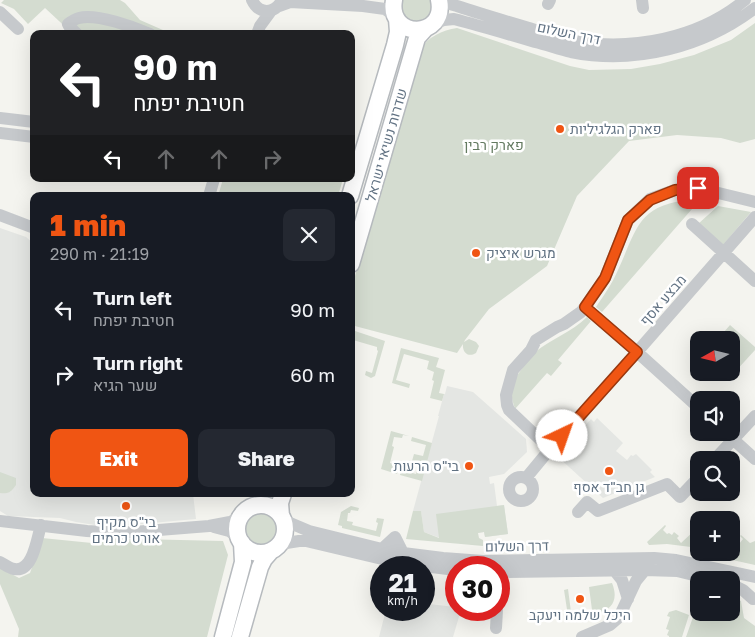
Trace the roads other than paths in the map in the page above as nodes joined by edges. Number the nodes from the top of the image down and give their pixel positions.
1 (441, 0) edge
2 (745, 0) edge
3 (251, 3) edge
4 (277, 5) edge
5 (755, 8) edge
6 (0, 12) edge
7 (395, 12) edge
8 (428, 27) junction
9 (18, 29) dead end
10 (73, 30) edge
11 (142, 30) edge
12 (258, 30) edge
13 (0, 118) edge
14 (30, 122) edge
15 (0, 133) edge
16 (30, 137) edge
17 (355, 179) edge
18 (755, 202) edge
19 (0, 215) edge
20 (755, 217) edge
21 (692, 224) dead end
22 (30, 226) edge
23 (355, 250) edge
24 (724, 254) junction
25 (755, 281) edge
26 (585, 307) junction
27 (637, 352) junction
28 (690, 400) edge
29 (755, 416) edge
30 (740, 428) edge
31 (735, 441) edge
32 (550, 449) junction
33 (755, 459) edge
34 (526, 478) dead end
35 (690, 486) edge
36 (282, 497) edge
37 (253, 506) edge
38 (578, 512) dead end
39 (282, 518) junction
40 (0, 521) edge
41 (41, 525) junction
42 (209, 526) junction
43 (0, 529) edge
44 (241, 540) junction
45 (276, 547) junction
46 (370, 556) edge
47 (374, 556) edge
48 (384, 556) edge
49 (398, 556) edge
50 (435, 561) edge
51 (0, 562) edge
52 (614, 570) junction
53 (645, 570) junction
54 (510, 572) edge
55 (690, 574) edge
56 (755, 577) edge
57 (740, 588) edge
58 (754, 597) edge
59 (628, 599) junction
60 (496, 621) edge
61 (496, 628) dead end
62 (223, 637) edge
63 (240, 637) edge
64 (582, 637) edge

1 - 2 street, דרך השלום
1 - 8 main road, שדרות נשיאי ישראל
3 - 4 street
3 - 12 street
4 - 7 street
4 - 12 street
5 - 8 street, דרך השלום
6 - 9 street
7 - 8 main road
7 - 17 main road, שדרות נשיאי ישראל
8 - 23 main road, שדרות נשיאי ישראל
10 - 11 street
13 - 14 street
15 - 16 street
18 - 26 street
19 - 22 street
20 - 24 street, מבצע אסף
21 - 24 street
24 - 25 street
24 - 27 street, מבצע אסף
26 - 27 street
26 - 32 street
27 - 28 street
27 - 32 street, מבצע אסף
29 - 30 street
31 - 33 street
32 - 34 street, מבצע אסף
35 - 38 street
36 - 39 main road
37 - 39 main road
37 - 42 street
37 - 44 main road
39 - 45 main road
39 - 47 street, דרך השלום
40 - 41 street
41 - 42 street
41 - 43 street
41 - 51 street
42 - 44 street
44 - 45 main road
44 - 62 main road
45 - 46 street, דרך השלום
45 - 63 main road
48 - 49 street
50 - 56 street, דרך השלום
52 - 53 street, דרך השלום
52 - 54 street, דרך השלום
52 - 59 street
53 - 55 street, דרך השלום
53 - 59 street
57 - 58 street
59 - 64 street
60 - 61 street

